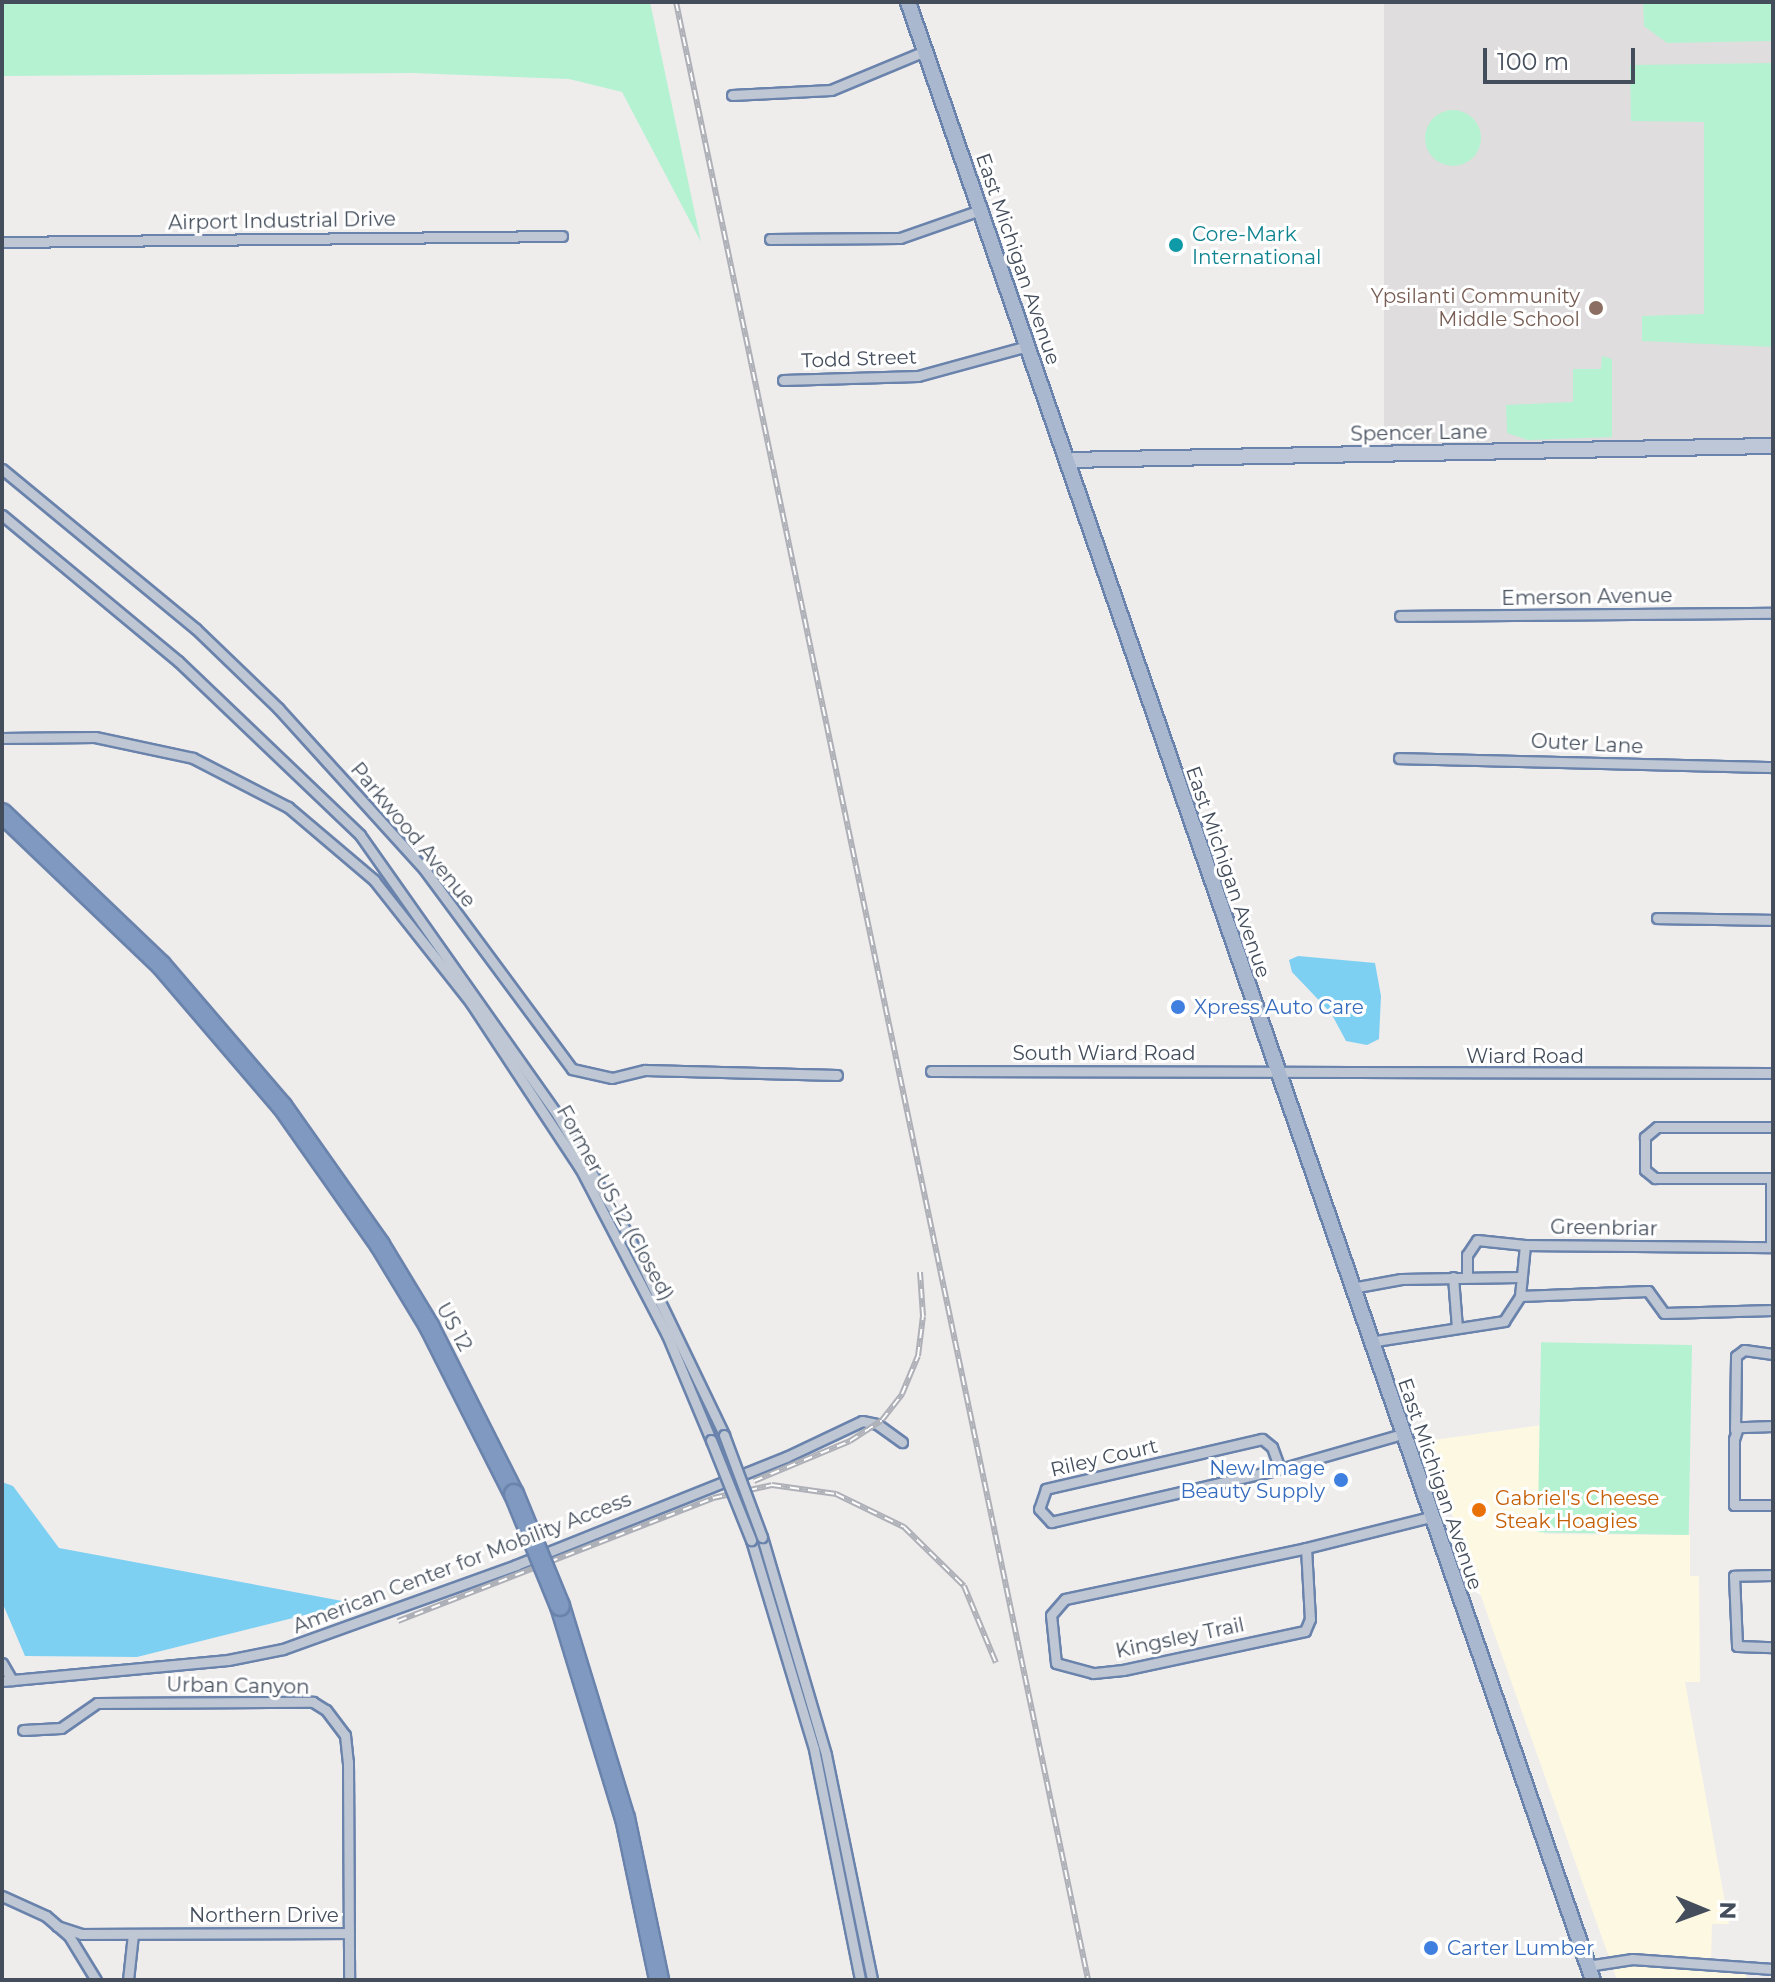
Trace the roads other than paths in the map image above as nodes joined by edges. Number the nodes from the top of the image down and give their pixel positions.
1 (908, 2) edge
2 (925, 51) junction
3 (732, 95) dead end
4 (980, 210) junction
5 (562, 236) dead end
6 (770, 239) dead end
7 (2, 242) edge
8 (1028, 346) junction
9 (783, 380) dead end
10 (1773, 446) edge
11 (1067, 460) junction
12 (2, 469) edge
13 (2, 515) edge
14 (1773, 613) edge
15 (1400, 616) dead end
16 (2, 738) edge
17 (1399, 758) dead end
18 (1773, 767) edge
19 (2, 813) edge
20 (1657, 918) dead end
21 (1773, 920) edge
22 (931, 1071) dead end
23 (1773, 1073) edge
24 (837, 1075) dead end
25 (1276, 1075) junction
26 (1773, 1127) edge
27 (1772, 1178) edge
28 (1525, 1245) junction
29 (1772, 1247) edge
30 (1453, 1277) junction
31 (1467, 1277) junction
32 (1519, 1277) junction
33 (1351, 1288) junction
34 (1520, 1296) junction
35 (1773, 1310) edge
36 (1457, 1328) junction
37 (1369, 1342) junction
38 (1773, 1354) edge
39 (1773, 1426) edge
40 (1735, 1430) junction
41 (1402, 1434) junction
42 (902, 1442) dead end
43 (1280, 1469) junction
44 (1773, 1505) edge
45 (1430, 1517) junction
46 (1306, 1548) junction
47 (1773, 1575) edge
48 (1773, 1647) edge
49 (2, 1663) edge
50 (7, 1681) edge
51 (23, 1730) dead end
52 (2, 1896) edge
53 (57, 1926) junction
54 (349, 1933) junction
55 (133, 1934) junction
56 (1773, 1969) edge
57 (1590, 1973) edge
58 (96, 1980) edge
59 (128, 1980) edge
60 (349, 1980) edge
61 (659, 1980) edge
62 (860, 1980) edge
63 (872, 1980) edge

1 - 2 main road, East Michigan Avenue
2 - 3 street
2 - 4 main road, East Michigan Avenue
4 - 6 street
4 - 8 main road, East Michigan Avenue
5 - 7 street, Airport Industrial Drive
8 - 9 street, Todd Street
8 - 11 main road, East Michigan Avenue
10 - 11 street, Spencer Lane
11 - 25 main road, East Michigan Avenue
12 - 24 street, Parkwood Avenue
13 - 63 street, bridge
14 - 15 street, Emerson Avenue
16 - 62 street, Former US-12 (Closed), bridge
17 - 18 street, Outer Lane
19 - 61 highway, US 12 / US 12, bridge
20 - 21 street
22 - 25 street, South Wiard Road
23 - 25 street, Wiard Road
25 - 33 main road, East Michigan Avenue
26 - 27 street
27 - 29 street
28 - 29 street, Greenbriar
28 - 31 street, Greenbriar
28 - 32 street
30 - 31 street
30 - 33 street
30 - 36 street
31 - 32 street
32 - 34 street
33 - 37 main road, East Michigan Avenue
34 - 35 street
34 - 36 street
36 - 37 street
37 - 41 main road, East Michigan Avenue
38 - 40 street
39 - 40 street
40 - 44 street
41 - 43 street, Riley Court
41 - 45 main road, East Michigan Avenue
42 - 50 street, American Center for Mobility Access
43 - 43 street, Riley Court
45 - 46 street, Kingsley Trail
45 - 57 main road, East Michigan Avenue
46 - 46 street, Kingsley Trail
47 - 48 street
49 - 50 street, American Center for Mobility Access
51 - 54 street, Urban Canyon
52 - 53 street
53 - 55 street, Northern Drive
53 - 58 street
54 - 55 street, Northern Drive
54 - 60 street, Northern Drive
55 - 59 street
56 - 57 street

